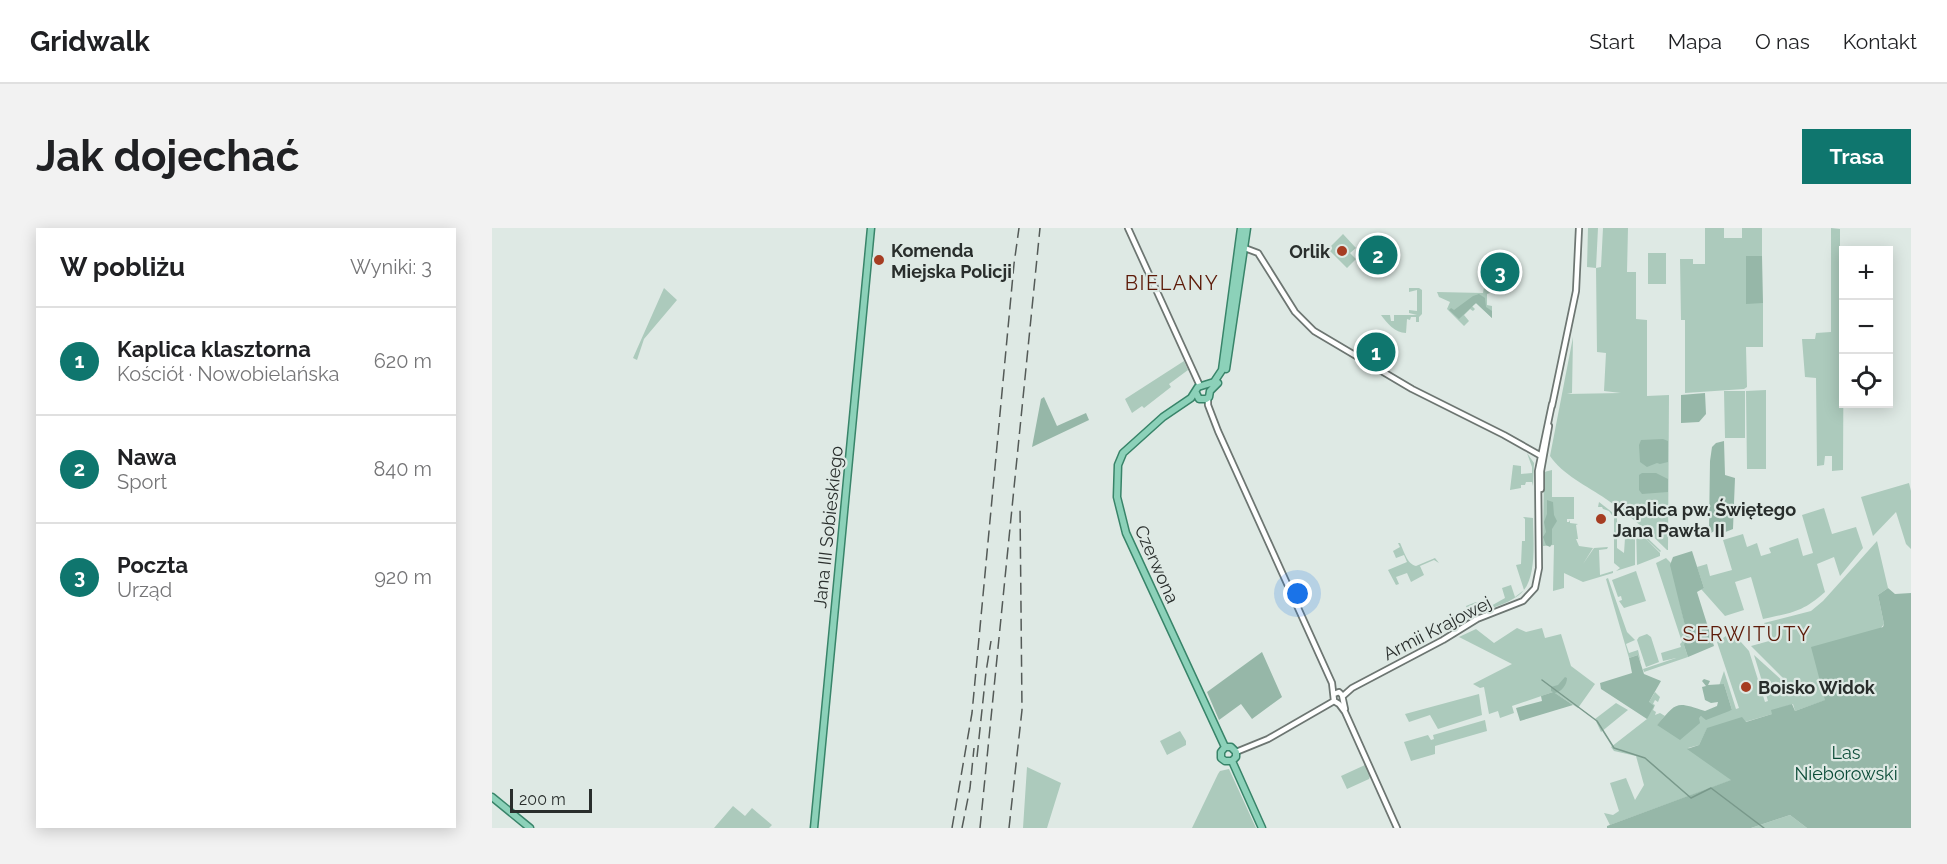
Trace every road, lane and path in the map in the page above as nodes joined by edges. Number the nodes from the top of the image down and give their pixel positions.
1 (871, 228) edge
2 (1128, 228) edge
3 (1241, 228) edge
4 (1247, 228) edge
5 (1579, 228) edge
6 (1242, 247) junction
7 (1203, 393) junction
8 (1552, 404) junction
9 (1512, 439) junction
10 (1543, 439) junction
11 (1531, 449) junction
12 (1541, 458) junction
13 (1339, 697) junction
14 (1225, 747) junction
15 (1236, 752) junction
16 (1232, 761) junction
17 (492, 797) edge
18 (530, 828) edge
19 (814, 828) edge
20 (1262, 828) edge
21 (1397, 828) edge

1 - 19 main road, Jana III Sobieskiego
2 - 7 street
3 - 6 main road
4 - 6 main road
5 - 8 street, Armii Krajowej
6 - 7 main road, Czerwona
6 - 9 street
7 - 13 street
7 - 14 main road, Czerwona
8 - 10 street, Armii Krajowej
8 - 12 street, Armii Krajowej
9 - 11 street
9 - 12 street
10 - 11 street
10 - 12 street, Armii Krajowej
11 - 12 street
12 - 13 street, Armii Krajowej
13 - 15 street, Armii Krajowej
13 - 21 street
14 - 15 main road
14 - 16 main road
15 - 16 main road
16 - 20 main road
17 - 18 main road

